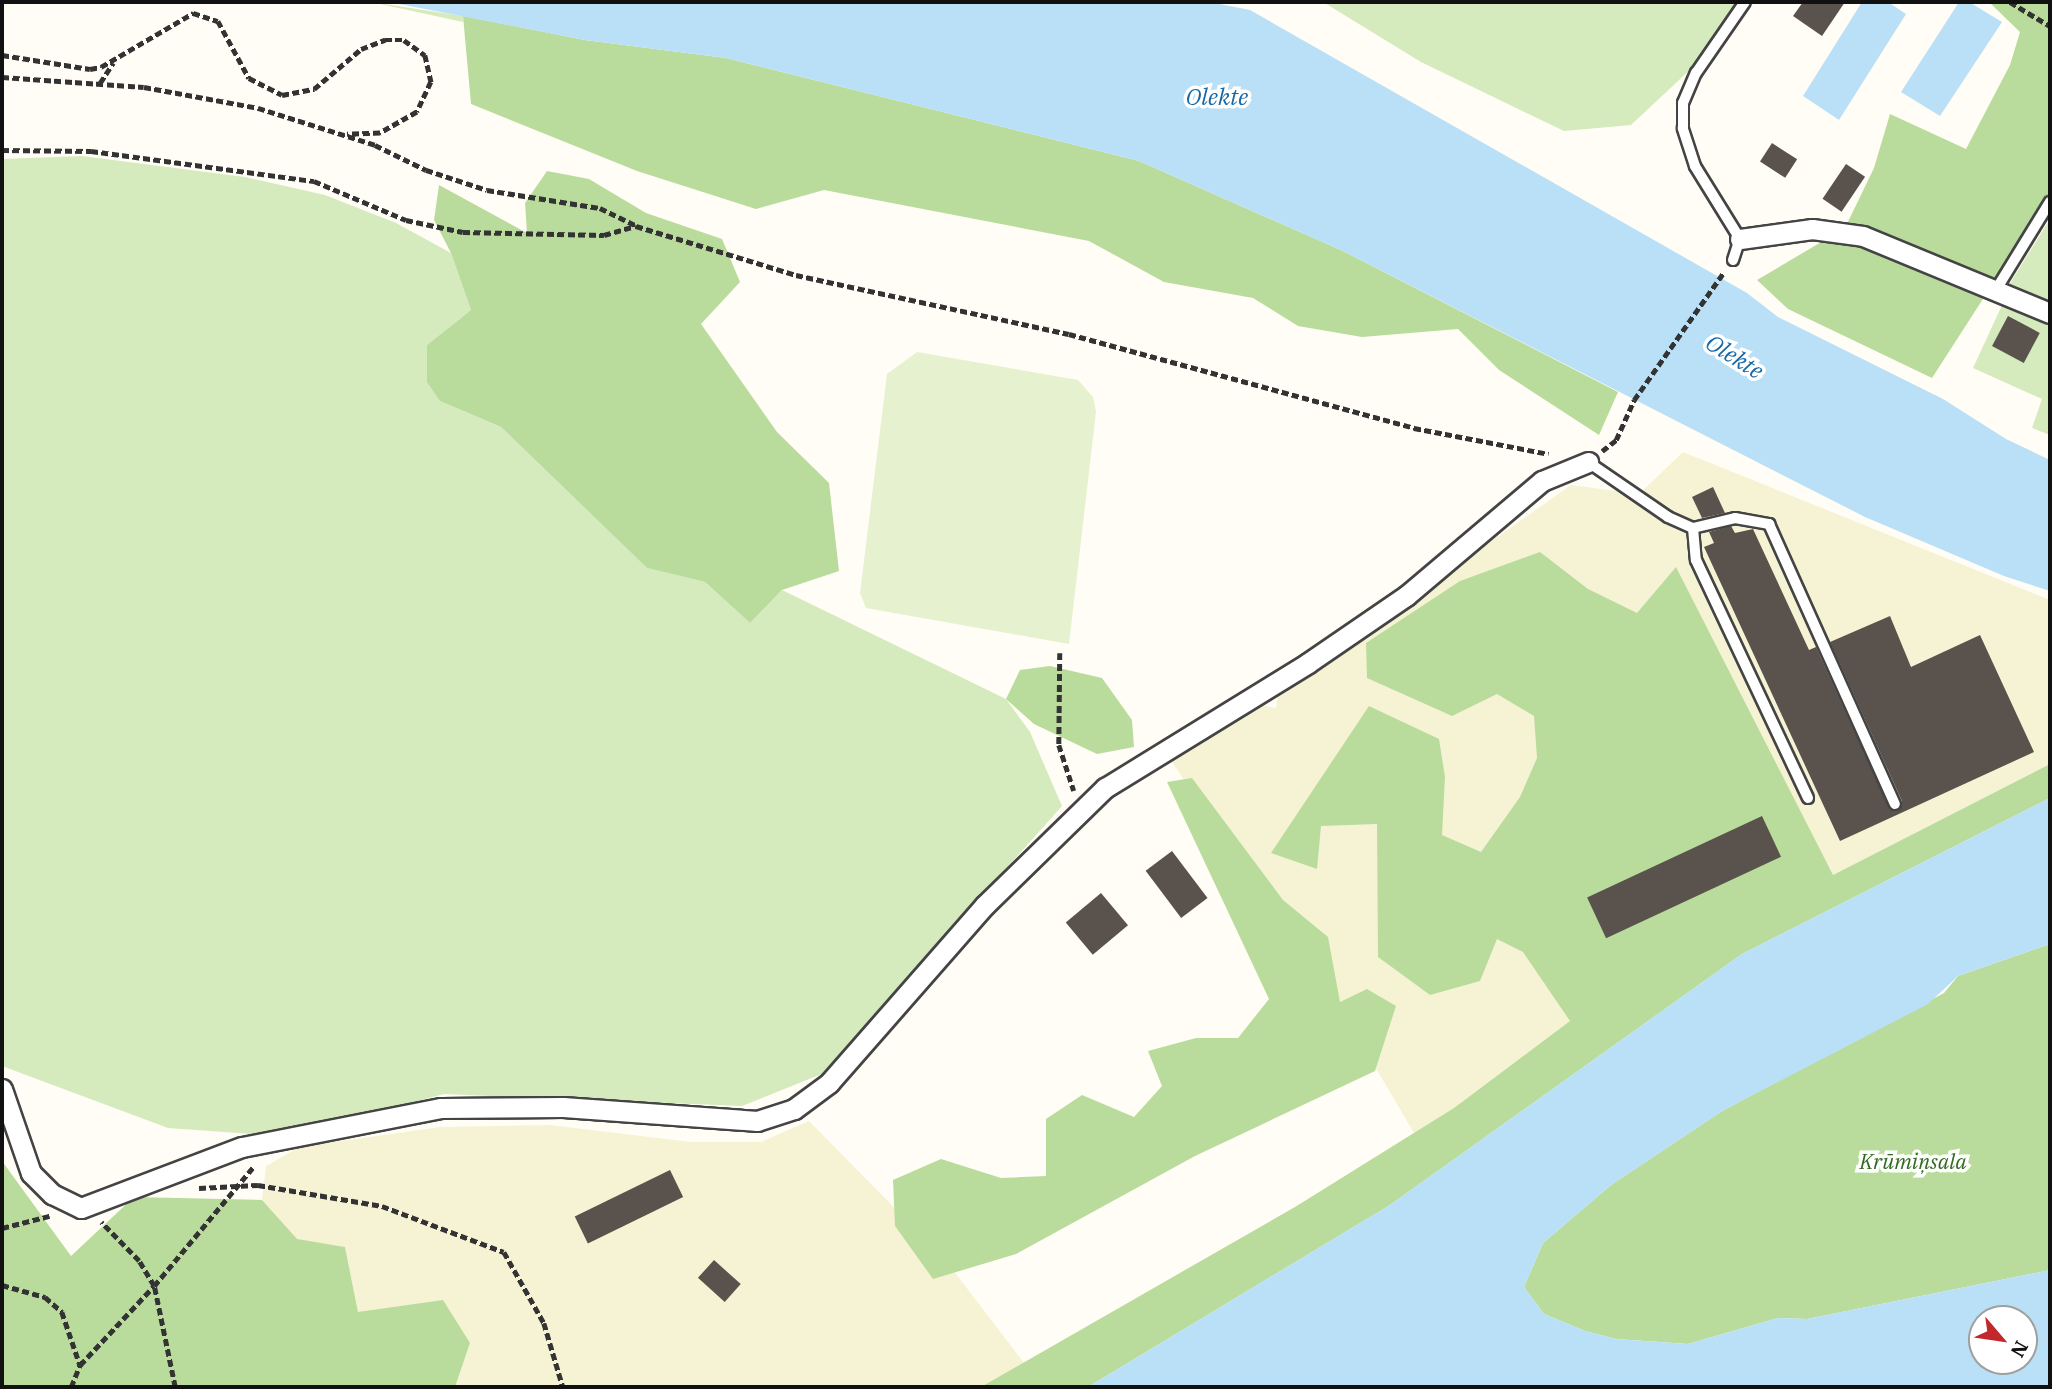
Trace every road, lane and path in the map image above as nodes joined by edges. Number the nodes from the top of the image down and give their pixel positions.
1 (1745, 2) edge
2 (2010, 2) edge
3 (2050, 26) edge
4 (2, 55) edge
5 (114, 62) junction
6 (2, 76) edge
7 (100, 83) junction
8 (340, 134) junction
9 (2, 150) edge
10 (2050, 202) edge
11 (636, 226) junction
12 (1740, 239) junction
13 (1733, 260) dead end
14 (1721, 276) dead end
15 (1997, 288) junction
16 (2050, 313) edge
17 (1616, 440) dead end
18 (1588, 462) junction
19 (1693, 528) junction
20 (1060, 653) dead end
21 (1808, 798) dead end
22 (1895, 804) dead end
23 (1081, 811) junction
24 (2, 1089) edge
25 (286, 1142) junction
26 (235, 1184) junction
27 (185, 1189) dead end
28 (81, 1208) junction
29 (2, 1228) edge
30 (2, 1285) edge
31 (154, 1286) junction
32 (80, 1365) junction
33 (71, 1387) edge
34 (175, 1387) edge
35 (563, 1387) edge

1 - 12 lane
2 - 3 path
4 - 5 path
5 - 7 path
5 - 8 path
6 - 7 path
7 - 8 path
8 - 11 path
9 - 11 path
10 - 15 lane
11 - 18 path
12 - 13 lane
12 - 15 street
14 - 17 path
15 - 16 street
18 - 19 lane
18 - 23 street
19 - 21 lane
19 - 22 lane
20 - 23 path
23 - 25 street
24 - 28 street
25 - 26 path
25 - 28 street
26 - 27 path
26 - 31 path
26 - 35 path
28 - 29 path
28 - 31 path
30 - 32 path
31 - 32 path
31 - 34 path
32 - 33 path

